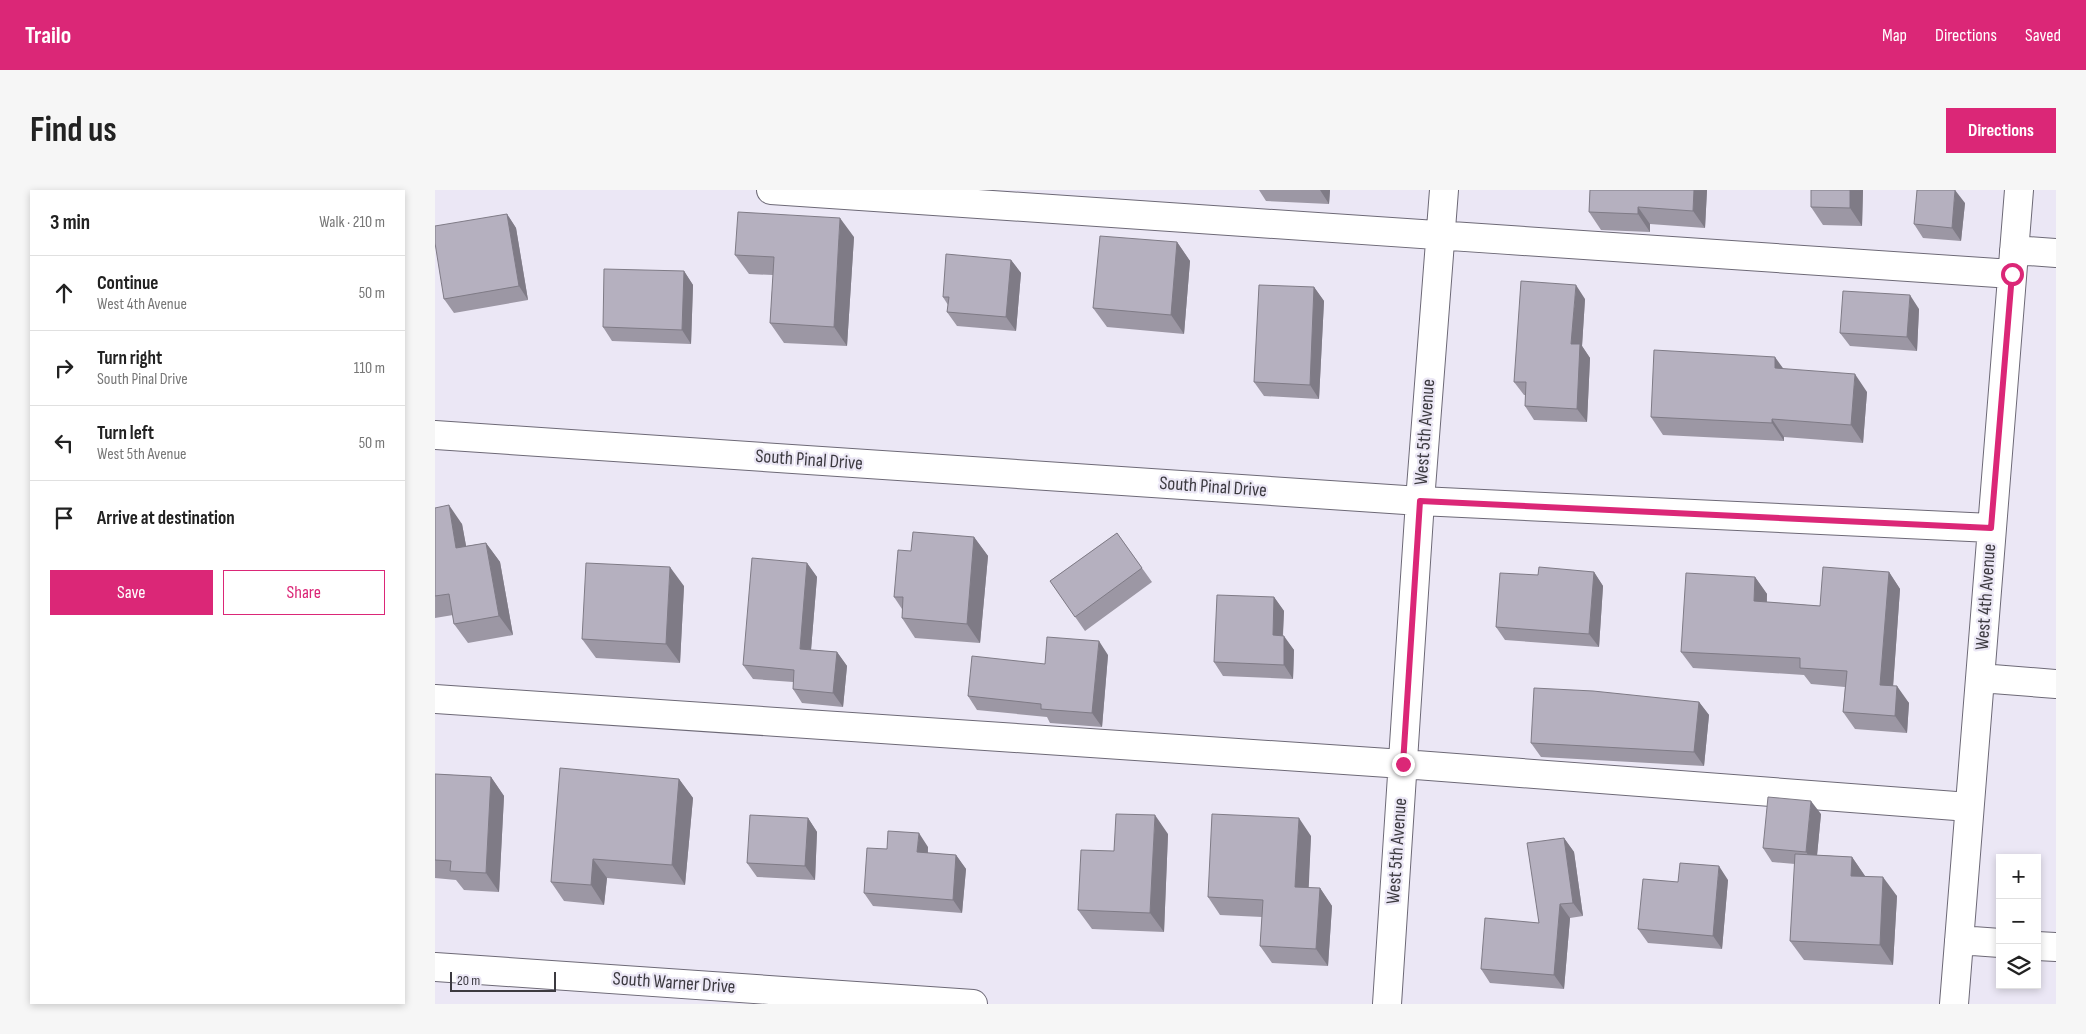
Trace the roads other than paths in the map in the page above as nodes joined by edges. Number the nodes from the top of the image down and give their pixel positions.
1 (771, 190) edge
2 (1444, 190) edge
3 (2019, 190) edge
4 (1440, 236) junction
5 (2056, 253) edge
6 (2013, 262) junction
7 (435, 435) edge
8 (1420, 501) junction
9 (1991, 528) junction
10 (1979, 678) junction
11 (2056, 684) edge
12 (435, 699) edge
13 (1403, 764) junction
14 (1969, 807) junction
15 (1959, 940) junction
16 (1996, 943) edge
17 (2041, 946) edge
18 (2056, 947) edge
19 (435, 967) edge
20 (973, 1004) edge
21 (1387, 1004) edge
22 (1954, 1004) edge

1 - 4 street
2 - 4 street, West 5th Avenue
3 - 6 street, West 4th Avenue
4 - 6 street
4 - 8 street, West 5th Avenue
5 - 6 street
6 - 9 street, West 4th Avenue
7 - 8 street, South Pinal Drive
8 - 9 street, South Pinal Drive
8 - 13 street, West 5th Avenue
9 - 10 street, West 4th Avenue
10 - 11 street
10 - 14 street, West 4th Avenue
12 - 13 street
13 - 14 street
13 - 21 street, West 5th Avenue
14 - 15 street, West 4th Avenue
15 - 16 street
15 - 22 street, West 4th Avenue
17 - 18 street
19 - 20 street, South Warner Drive

